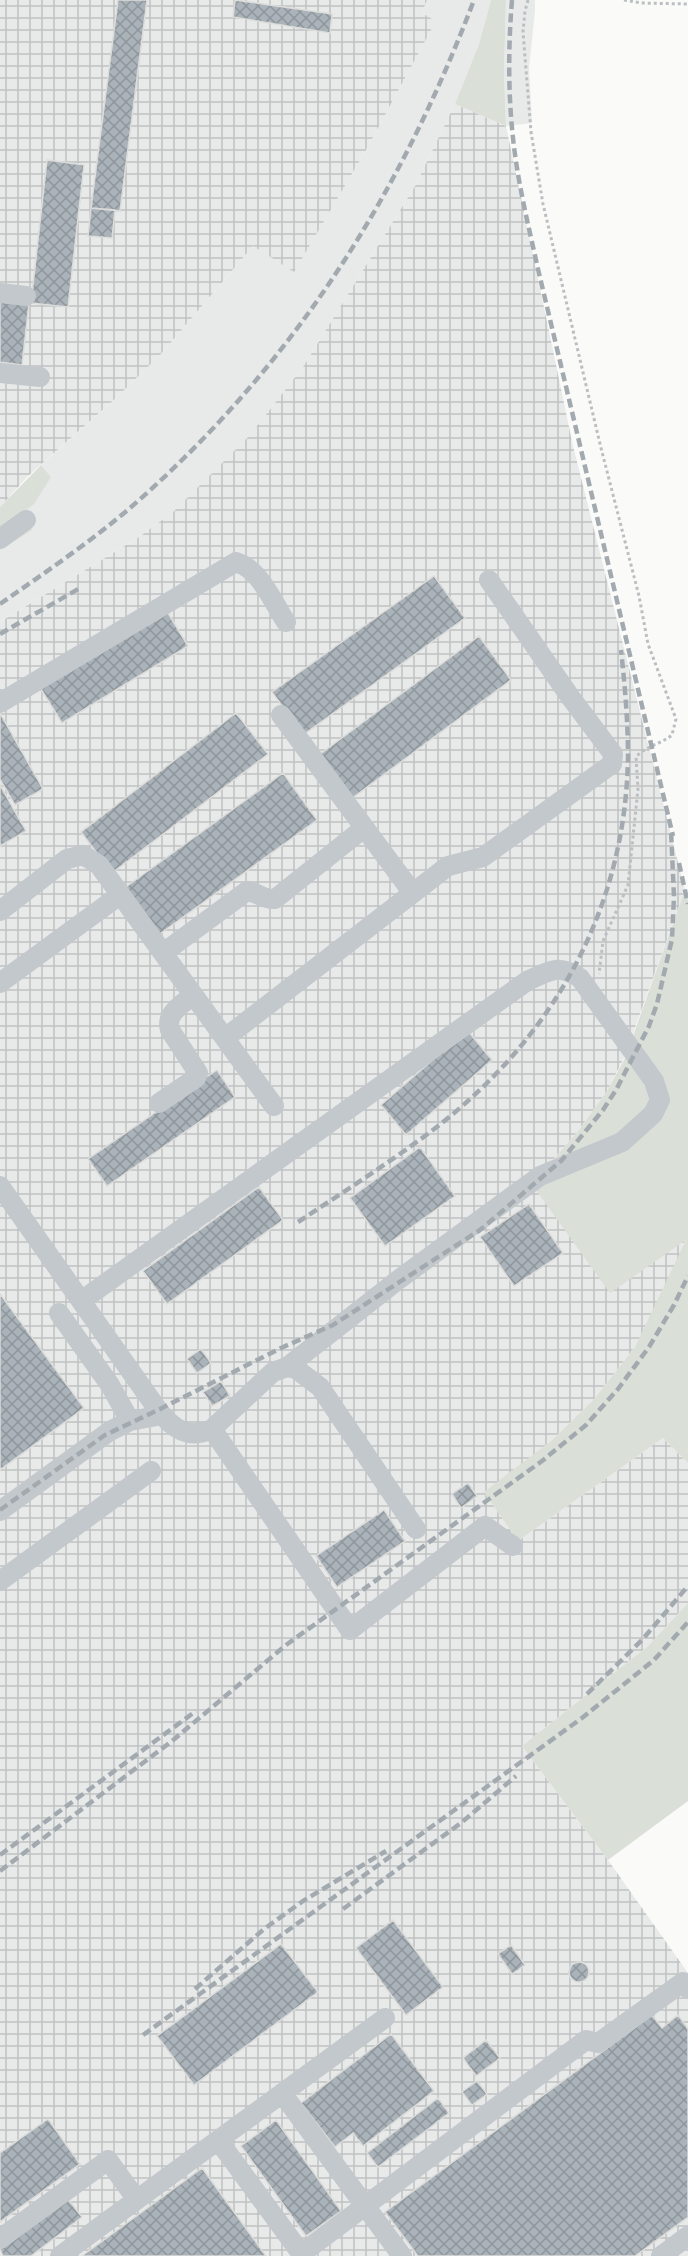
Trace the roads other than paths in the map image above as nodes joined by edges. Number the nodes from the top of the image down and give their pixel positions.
1 (0, 293) edge
2 (26, 296) dead end
3 (0, 373) edge
4 (40, 377) dead end
5 (26, 520) dead end
6 (0, 539) edge
7 (489, 580) dead end
8 (285, 622) dead end
9 (0, 703) edge
10 (281, 715) dead end
11 (364, 828) junction
12 (412, 892) junction
13 (120, 895) junction
14 (0, 911) edge
15 (163, 953) junction
16 (0, 983) edge
17 (193, 995) junction
18 (225, 1038) junction
19 (159, 1102) dead end
20 (274, 1106) dead end
21 (0, 1186) edge
22 (81, 1301) junction
23 (59, 1313) dead end
24 (287, 1367) junction
25 (162, 1415) junction
26 (130, 1421) junction
27 (217, 1424) junction
28 (151, 1471) dead end
29 (0, 1510) edge
30 (416, 1529) dead end
31 (513, 1546) dead end
32 (0, 1581) edge
33 (688, 1989) edge
34 (385, 2018) dead end
35 (282, 2094) junction
36 (218, 2140) junction
37 (137, 2200) junction
38 (364, 2205) junction
39 (688, 2236) edge
40 (0, 2239) edge
41 (302, 2255) edge
42 (60, 2256) edge
43 (402, 2256) edge
44 (661, 2256) edge

1 - 2 street
3 - 4 street
5 - 6 street
7 - 12 street
8 - 9 street
10 - 11 street
11 - 12 street
11 - 15 street
12 - 18 street
13 - 14 street
13 - 15 street
13 - 16 street
15 - 17 street
17 - 18 street
17 - 19 street
18 - 20 street
21 - 22 street
22 - 24 street
22 - 25 street
23 - 26 street
24 - 27 street
24 - 30 street
25 - 26 street
25 - 27 street
26 - 29 street
27 - 31 street
28 - 32 street
33 - 38 street
34 - 35 street
35 - 36 street
35 - 38 street
36 - 37 street
36 - 41 street
37 - 40 street
37 - 42 street
38 - 41 street
38 - 43 street
39 - 44 street

